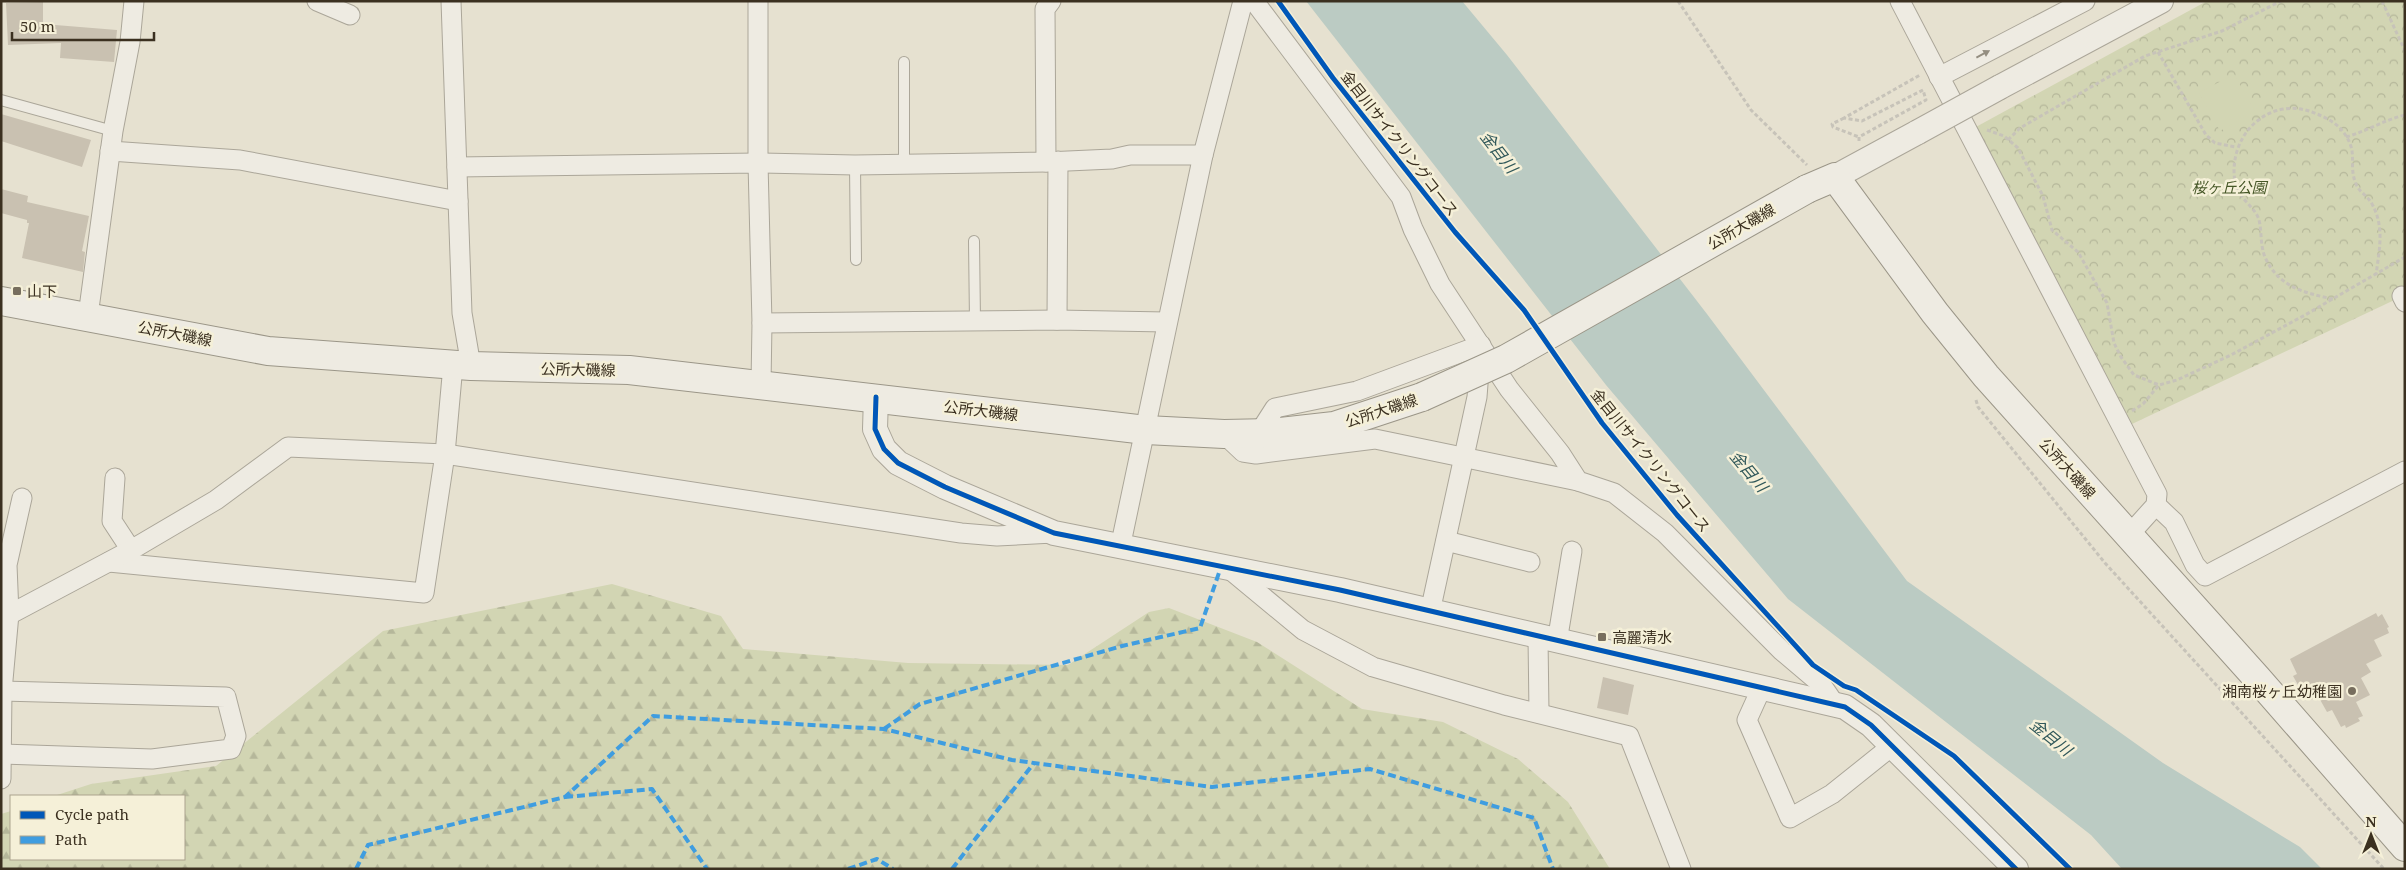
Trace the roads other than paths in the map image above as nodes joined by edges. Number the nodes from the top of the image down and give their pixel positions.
1 (134, 1) edge
2 (317, 1) edge
3 (451, 1) edge
4 (758, 1) edge
5 (1051, 1) edge
6 (1243, 1) edge
7 (1254, 1) edge
8 (1900, 1) edge
9 (2084, 1) edge
10 (2161, 1) edge
11 (350, 15) dead end
12 (904, 62) dead end
13 (1932, 75) junction
14 (1, 100) edge
15 (113, 131) junction
16 (110, 151) junction
17 (1203, 155) junction
18 (1052, 162) junction
19 (758, 163) junction
20 (855, 164) junction
21 (904, 164) junction
22 (458, 167) junction
23 (1818, 178) junction
24 (458, 201) junction
25 (974, 241) dead end
26 (856, 260) dead end
27 (1, 301) edge
28 (88, 316) junction
29 (1057, 320) junction
30 (975, 321) junction
31 (1166, 322) junction
32 (762, 323) junction
33 (1481, 345) junction
34 (462, 365) junction
35 (760, 384) junction
36 (876, 397) junction
37 (1146, 430) junction
38 (1259, 433) junction
39 (1224, 434) junction
40 (445, 454) junction
41 (1465, 456) junction
42 (2405, 471) edge
43 (115, 478) dead end
44 (1578, 481) junction
45 (22, 498) dead end
46 (2156, 505) junction
47 (1054, 533) junction
48 (2129, 535) junction
49 (1446, 541) junction
50 (1120, 548) junction
51 (131, 550) junction
52 (1572, 551) dead end
53 (109, 562) junction
54 (1530, 562) dead end
55 (1228, 568) junction
56 (1430, 612) junction
57 (5, 617) edge
58 (1548, 640) junction
59 (1762, 687) junction
60 (2, 691) edge
61 (1834, 703) junction
62 (1539, 713) junction
63 (1892, 746) junction
64 (2, 754) edge
65 (1, 779) edge
66 (2402, 840) edge
67 (1681, 869) edge
68 (2016, 869) edge

1 - 15 street
2 - 11 street
3 - 22 street
4 - 19 street
5 - 18 street
6 - 17 street
7 - 33 street
8 - 13 street
13 -> 9 street
10 - 23 street, bridge
12 - 21 lane
13 - 46 street
14 - 15 lane
15 - 16 street
16 - 24 street
16 - 28 street
17 - 18 street
17 - 31 street
18 - 21 street
18 - 29 street
19 - 20 street
19 - 22 street
19 - 32 street
20 - 21 street
20 - 26 lane
22 - 24 street
23 - 38 main road, 公所大磯線, bridge
23 - 48 main road, 公所大磯線
24 - 34 street
25 - 30 lane
27 - 28 main road, 公所大磯線
28 - 34 main road, 公所大磯線
29 - 30 street
29 - 31 street
30 - 32 street
31 - 37 street
32 - 35 street
33 - 38 street
33 - 41 street
33 - 44 street
34 - 35 main road, 公所大磯線
34 - 40 street
35 - 36 main road, 公所大磯線
36 - 37 main road, 公所大磯線
36 - 47 street
37 - 39 main road, 公所大磯線
37 - 50 street
38 - 39 main road, 公所大磯線
39 - 41 street
40 - 47 street
40 - 51 street
40 - 53 street
41 - 44 street
41 - 49 street
42 - 46 street
43 - 51 street
44 - 61 street
45 - 57 street
46 - 48 street
47 - 50 street
48 - 66 main road, 公所大磯線
49 - 54 street
49 - 56 street
50 - 55 street
51 - 53 street
52 - 58 street
53 - 57 street
55 - 56 street
55 - 62 street
56 - 58 street
57 - 60 street
58 - 59 street
58 - 62 street
59 - 61 street
59 - 63 street
60 - 64 street
60 - 64 street
61 - 63 street
62 - 67 street
63 - 68 street
64 - 65 street

